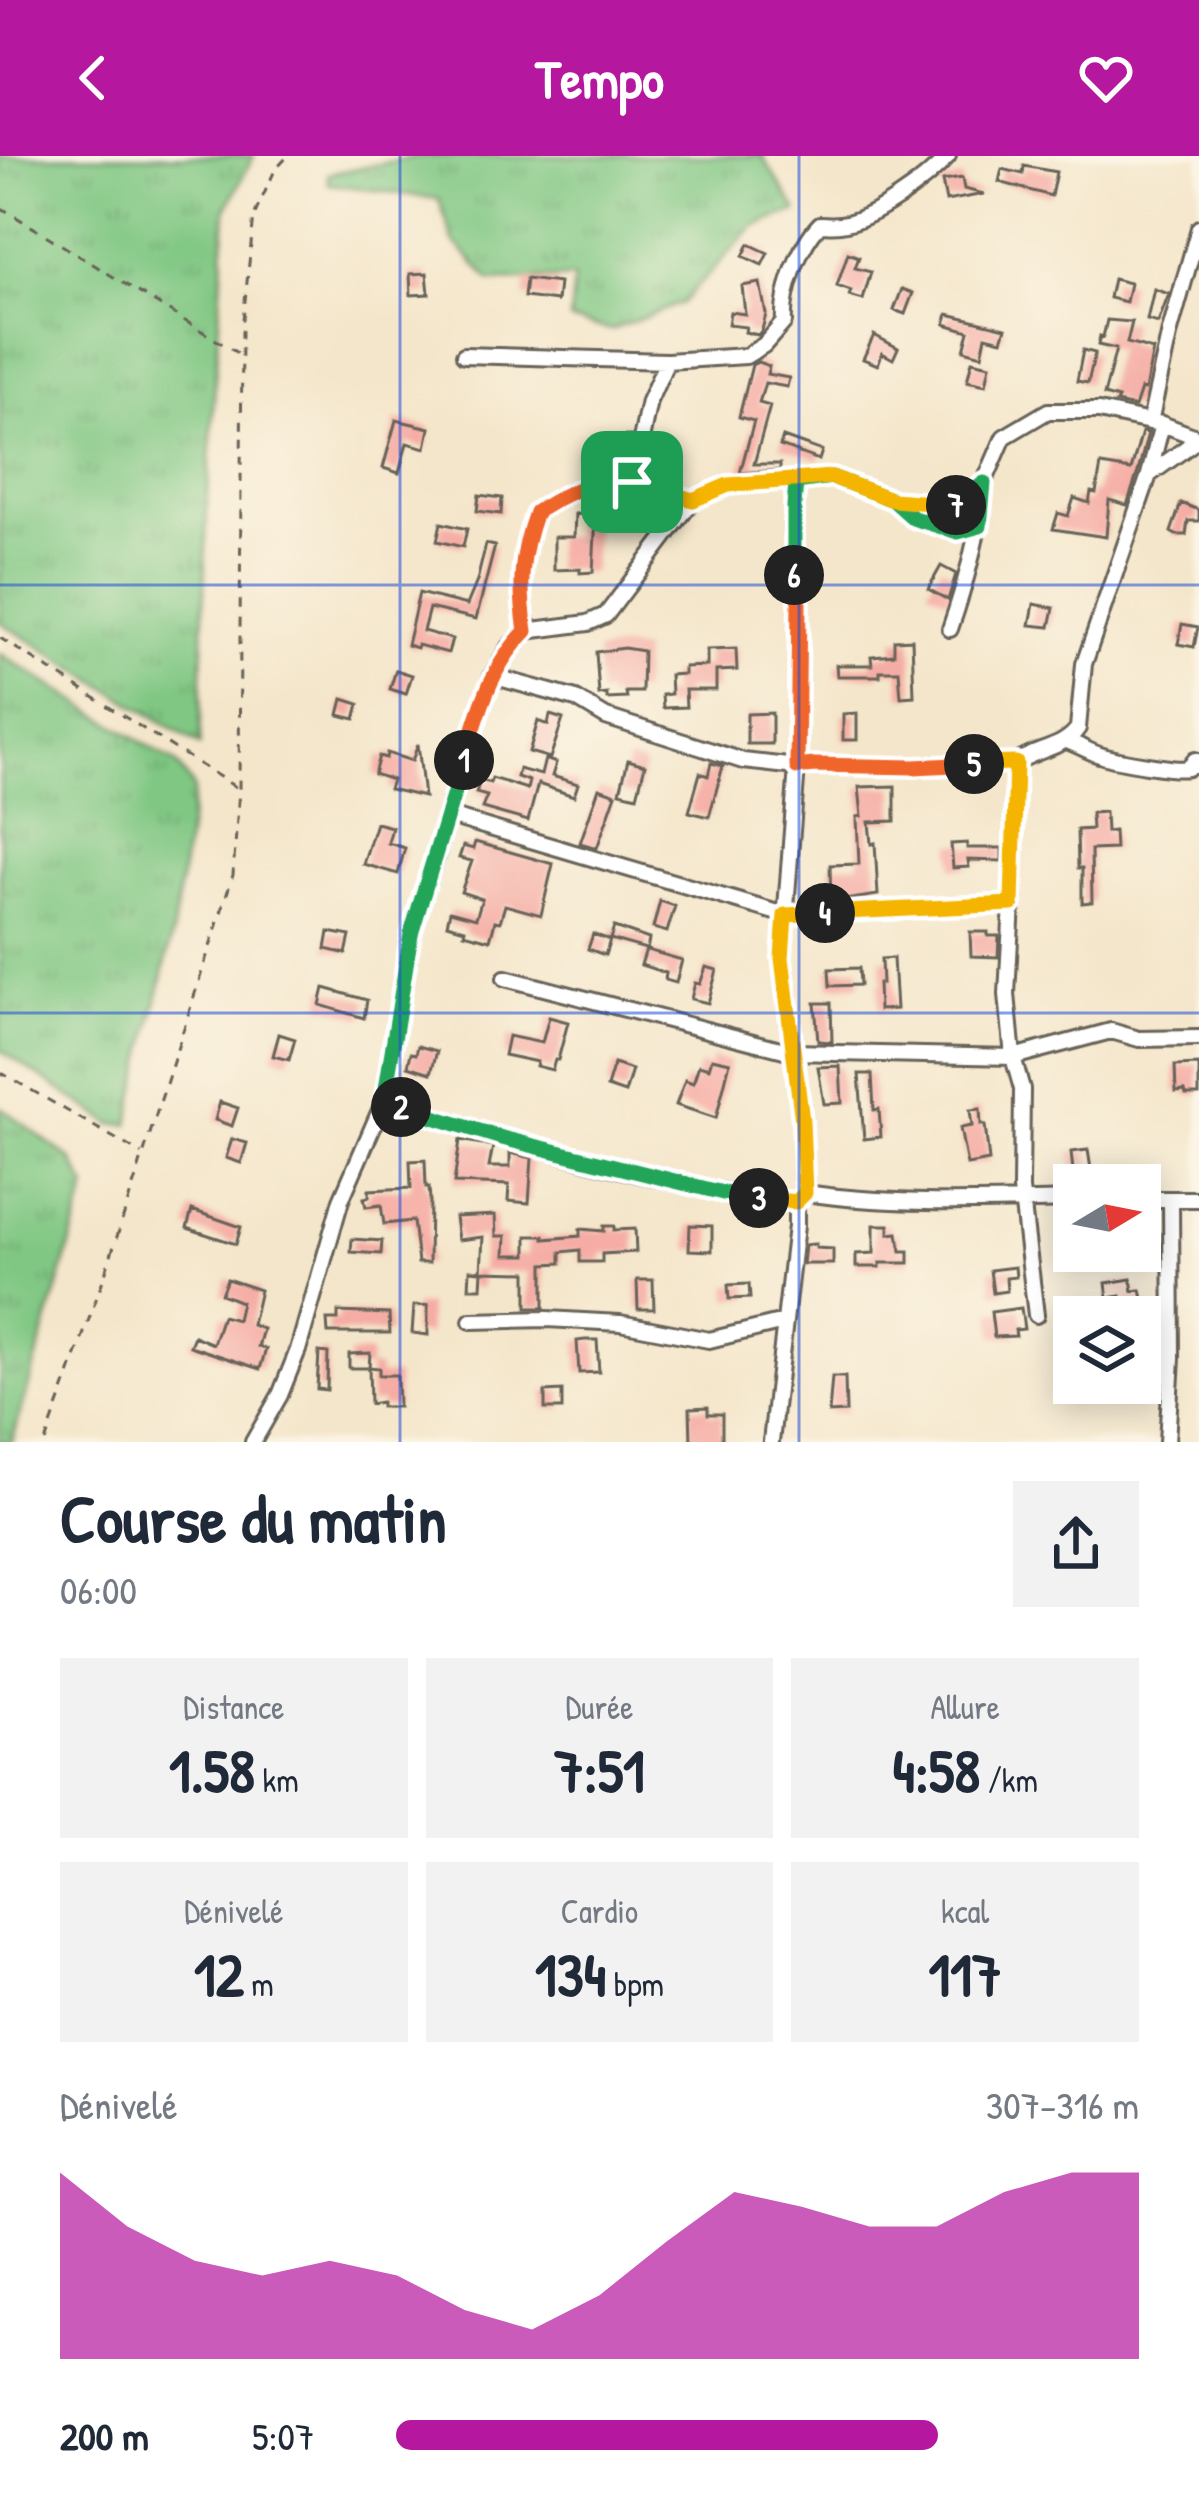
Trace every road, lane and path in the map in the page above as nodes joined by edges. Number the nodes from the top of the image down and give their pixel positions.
1 (288, 156) edge
2 (948, 156) edge
3 (0, 207) edge
4 (1198, 238) edge
5 (241, 355) junction
6 (464, 355) dead end
7 (667, 361) junction
8 (1156, 423) junction
9 (1199, 440) edge
10 (1149, 475) junction
11 (632, 482) junction
12 (796, 482) junction
13 (984, 483) junction
14 (693, 500) junction
15 (893, 500) junction
16 (980, 526) junction
17 (950, 629) dead end
18 (526, 631) junction
19 (0, 638) edge
20 (492, 676) junction
21 (1067, 741) junction
22 (1016, 763) junction
23 (797, 767) junction
24 (1199, 767) edge
25 (238, 789) junction
26 (446, 815) junction
27 (1012, 904) junction
28 (785, 915) junction
29 (505, 977) dead end
30 (1199, 1039) edge
31 (792, 1052) junction
32 (1013, 1057) junction
33 (0, 1072) edge
34 (384, 1101) junction
35 (143, 1155) junction
36 (801, 1198) junction
37 (1161, 1199) edge
38 (1171, 1199) junction
39 (1199, 1199) edge
40 (1053, 1200) edge
41 (1023, 1201) junction
42 (1036, 1315) dead end
43 (471, 1321) dead end
44 (784, 1322) junction
45 (255, 1439) edge
46 (46, 1442) edge
47 (238, 1442) edge
48 (771, 1442) edge
49 (1167, 1442) edge

1 - 5 path
2 - 7 street
3 - 5 path
4 - 8 street
5 - 25 path
6 - 7 street
7 - 11 street
8 - 9 street
8 - 10 street
8 - 13 street
9 - 10 street
10 - 21 street
11 - 14 street
11 - 18 street
12 - 14 street
12 - 15 street
12 - 23 path
13 - 15 street
13 - 16 street
14 - 18 street
15 - 16 street
16 - 17 street
18 - 20 street
19 - 25 path
20 - 23 street
20 - 26 street
21 - 22 street
21 - 24 street
22 - 23 street
22 - 27 street
23 - 28 street
25 - 35 path
26 - 28 street
26 - 34 street
27 - 28 street
27 - 32 street
28 - 31 street
29 - 31 street
30 - 32 street
31 - 32 street
31 - 36 street
32 - 41 street
33 - 35 path
34 - 36 street
34 - 45 street
35 - 46 path
36 - 41 street
36 - 44 street
37 - 38 street
38 - 39 street
38 - 49 street
40 - 41 street
41 - 42 street
43 - 44 street
44 - 48 street
45 - 47 street

